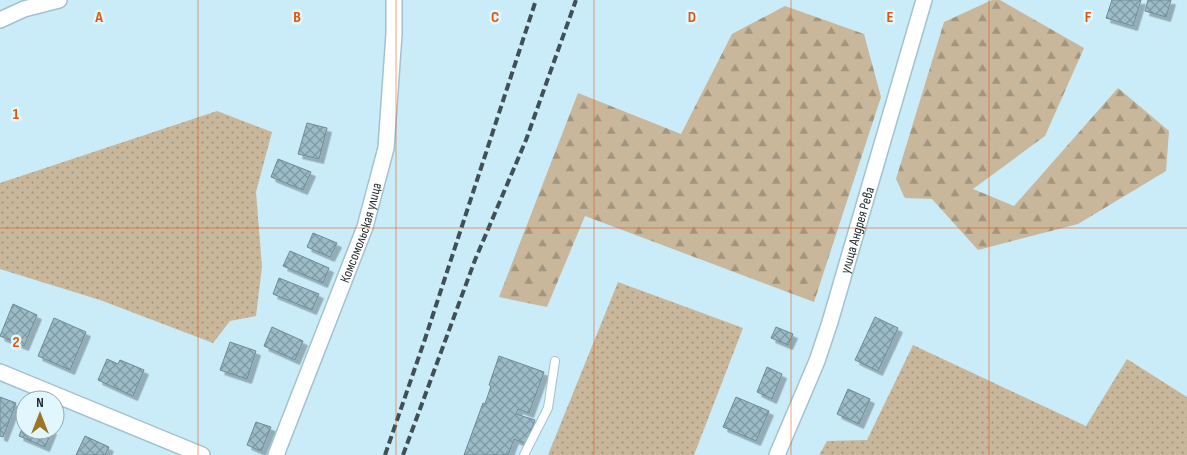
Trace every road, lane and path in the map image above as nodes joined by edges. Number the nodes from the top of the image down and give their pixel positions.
1 (59, 0) edge
2 (394, 0) edge
3 (924, 0) edge
4 (0, 20) edge
5 (555, 361) dead end
6 (0, 372) edge
7 (202, 455) edge
8 (276, 455) edge
9 (524, 455) edge
10 (777, 455) edge

1 - 4 street
2 - 8 street, Комсомольская улица
3 - 10 street, улица Андрея Рева
5 - 9 lane
6 - 7 street

